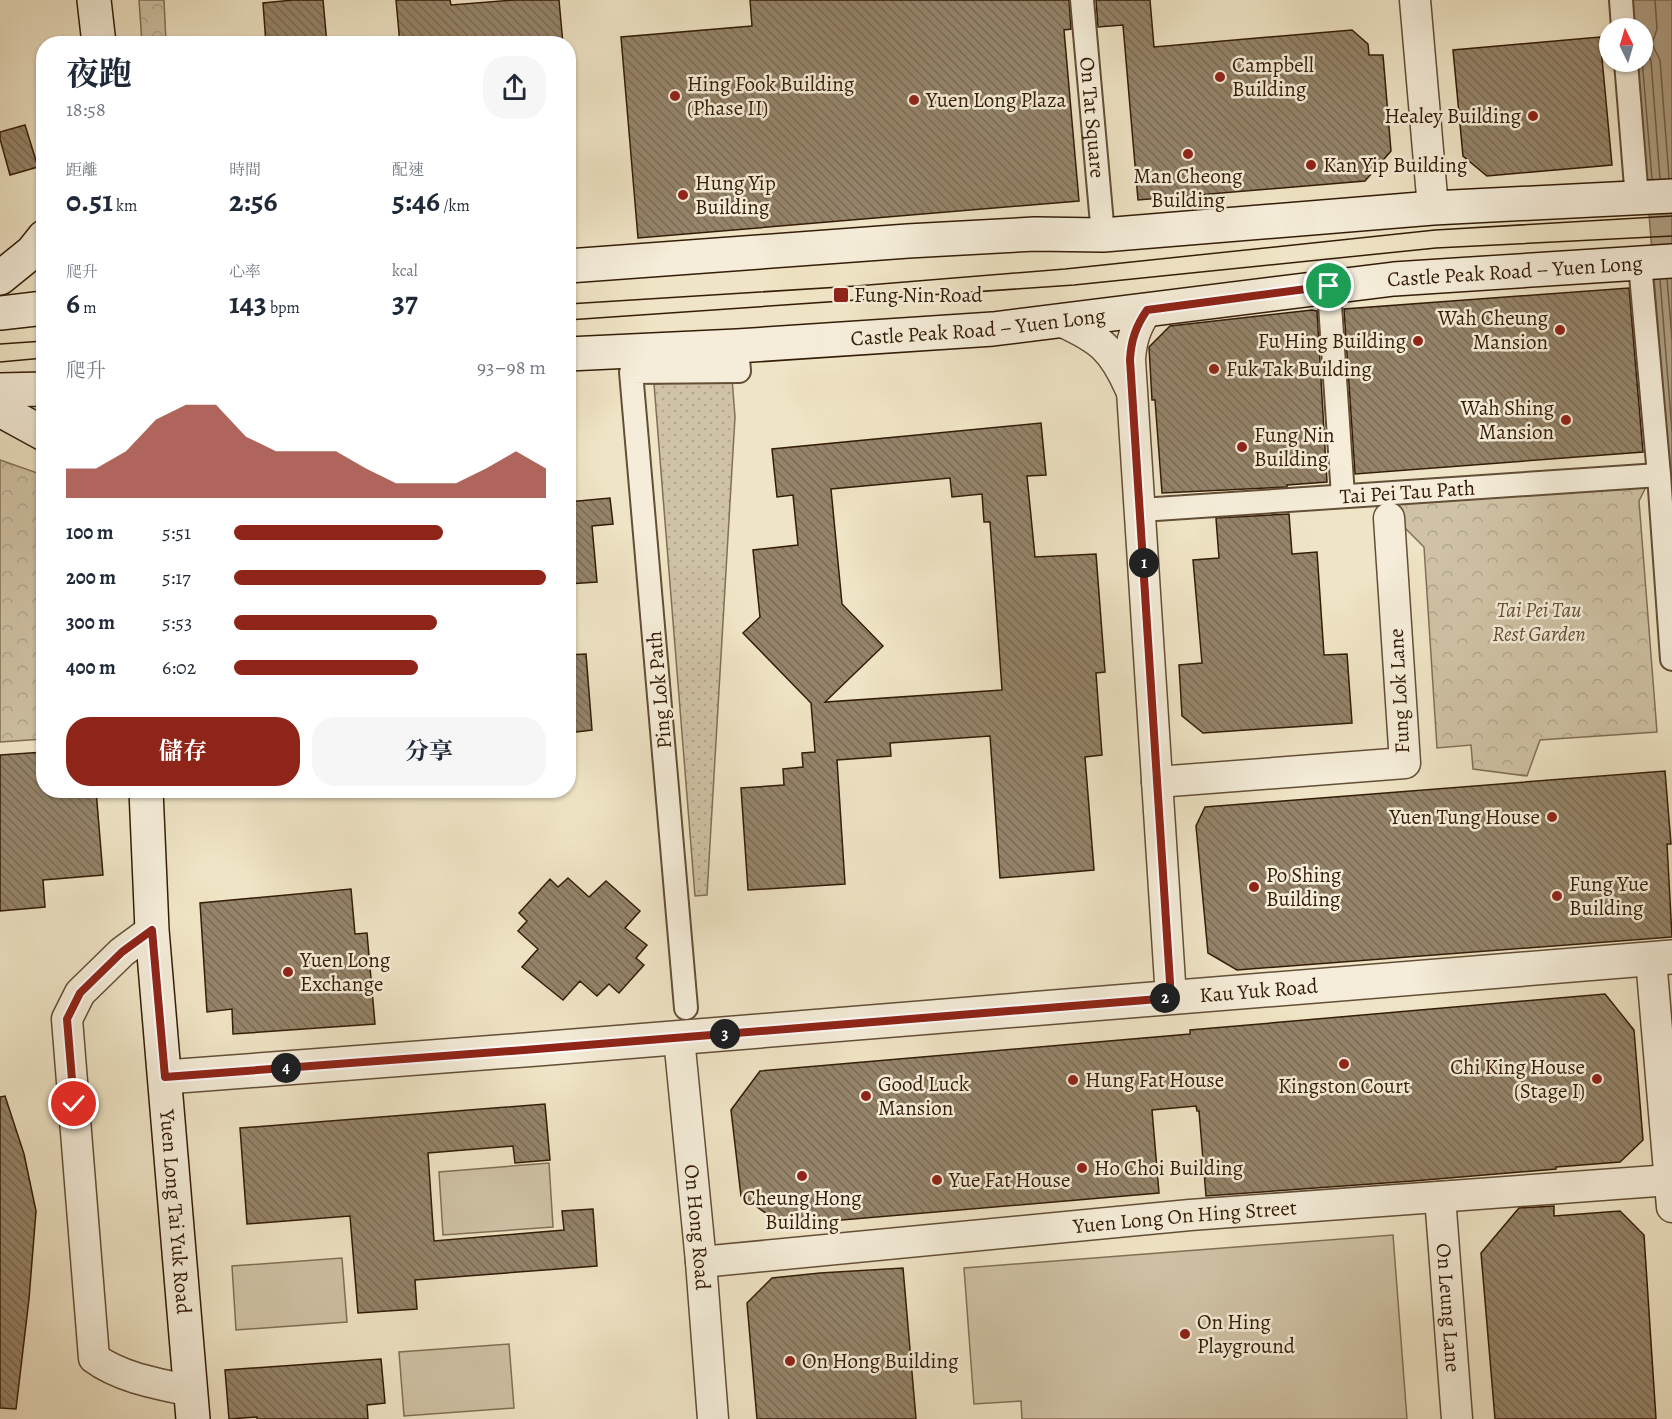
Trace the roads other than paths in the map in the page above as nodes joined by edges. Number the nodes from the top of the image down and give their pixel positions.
1 (94, 0) edge
2 (1082, 0) edge
3 (1415, 0) edge
4 (1621, 0) edge
5 (1622, 18) edge
6 (98, 36) edge
7 (1628, 72) edge
8 (1651, 198) edge
9 (1433, 208) junction
10 (1103, 235) junction
11 (36, 247) edge
12 (1653, 263) edge
13 (576, 265) edge
14 (0, 278) edge
15 (1330, 304) dead end
16 (36, 309) edge
17 (1147, 310) junction
18 (0, 313) edge
19 (1063, 322) junction
20 (576, 354) edge
21 (738, 358) junction
22 (631, 372) joint
23 (36, 389) edge
24 (0, 390) edge
25 (1132, 393) junction
26 (0, 410) edge
27 (36, 430) edge
28 (1659, 475) junction
29 (1343, 496) junction
30 (1156, 508) dead end
31 (1389, 518) dead end
32 (1672, 659) edge
33 (1157, 782) junction
34 (146, 798) edge
35 (152, 930) junction
36 (1662, 958) edge
37 (1171, 998) junction
38 (682, 1023) junction
39 (165, 1077) junction
40 (1671, 1193) edge
41 (1440, 1197) junction
42 (701, 1262) junction
43 (192, 1405) edge
44 (713, 1419) edge
45 (1457, 1419) edge

1 - 6 main road
2 - 10 street, On Tat Square
3 - 9 street
4 - 5 street
7 - 8 street
8 - 9 main road
9 - 10 main road
10 - 13 main road
11 - 14 main road
12 - 17 main road, Castle Peak Road – Yuen Long
12 - 28 street
15 - 29 street
16 - 18 main road
17 - 19 main road, Castle Peak Road – Yuen Long
17 - 25 street
19 - 21 main road, Castle Peak Road – Yuen Long
19 - 25 street
20 - 21 main road, Castle Peak Road – Yuen Long
21 - 22 street, Castle Peak Road – Yuen Long
22 - 38 street, Ping Lok Path
23 - 24 main road
25 - 33 street
26 - 27 main road
28 - 29 street, Tai Pei Tau Path
28 - 32 street
29 - 30 street, Tai Pei Tau Path
31 - 33 street, Fung Lok Lane
33 - 37 street
34 - 35 main road, Yuen Long Tai Yuk Road
35 - 39 main road, Yuen Long Tai Yuk Road
35 - 43 street
36 - 37 main road, Kau Yuk Road
36 - 40 street
37 - 38 main road, Kau Yuk Road
38 - 39 main road, Kau Yuk Road
38 - 42 street, On Hong Road
39 - 43 main road, Yuen Long Tai Yuk Road
40 - 41 street, Yuen Long On Hing Street
41 - 42 street, Yuen Long On Hing Street
41 - 45 street, On Leung Lane
42 - 44 street, On Hong Road

